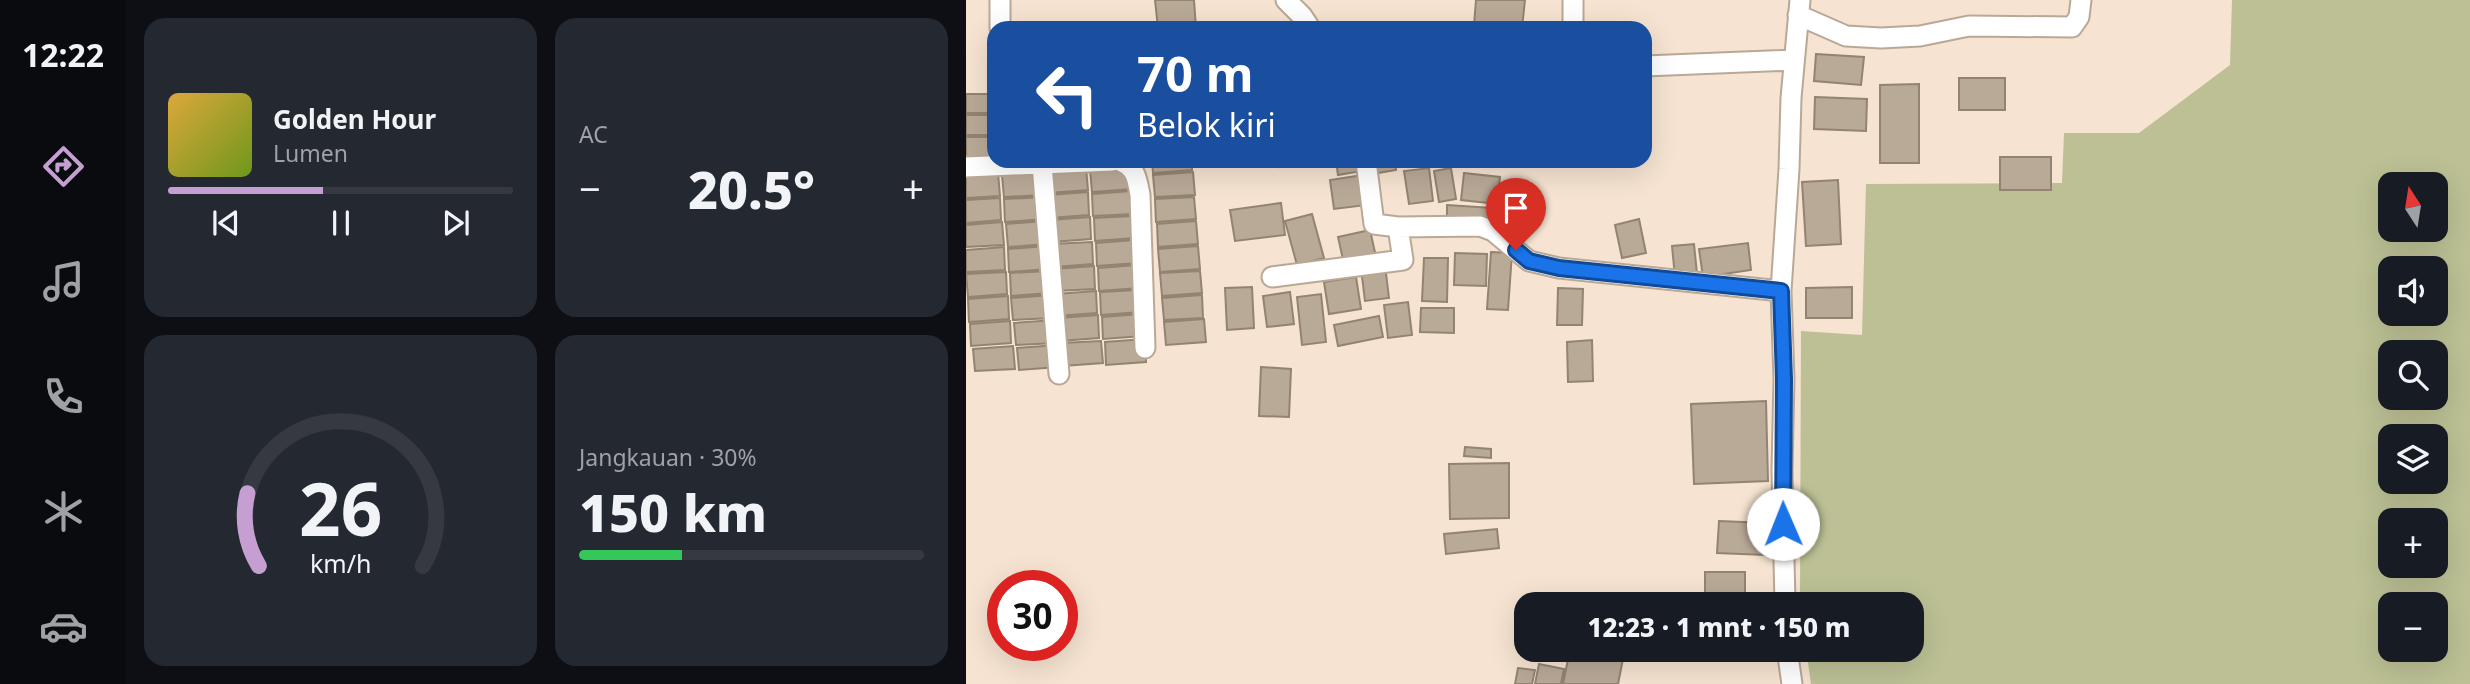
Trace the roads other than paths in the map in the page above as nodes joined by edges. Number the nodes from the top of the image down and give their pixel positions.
1 (1000, 0) edge
2 (1286, 0) edge
3 (1573, 0) edge
4 (2081, 0) edge
5 (1799, 7) edge
6 (1000, 21) edge
7 (1306, 21) edge
8 (1573, 21) edge
9 (1794, 60) junction
10 (1652, 66) edge
11 (987, 164) edge
12 (966, 167) edge
13 (1042, 168) edge
14 (1132, 168) edge
15 (1367, 168) edge
16 (1398, 227) junction
17 (1272, 276) dead end
18 (1781, 291) junction
19 (1146, 348) dead end
20 (1059, 374) dead end
21 (1784, 592) edge
22 (1789, 662) edge
23 (1792, 684) edge

1 - 6 street
2 - 7 street
3 - 8 street
4 - 5 street
5 - 9 street
9 - 10 street
9 - 18 street
11 - 12 street
13 - 20 street
14 - 19 street
15 - 16 street
16 - 17 street
16 - 18 street
18 - 21 street
22 - 23 street

